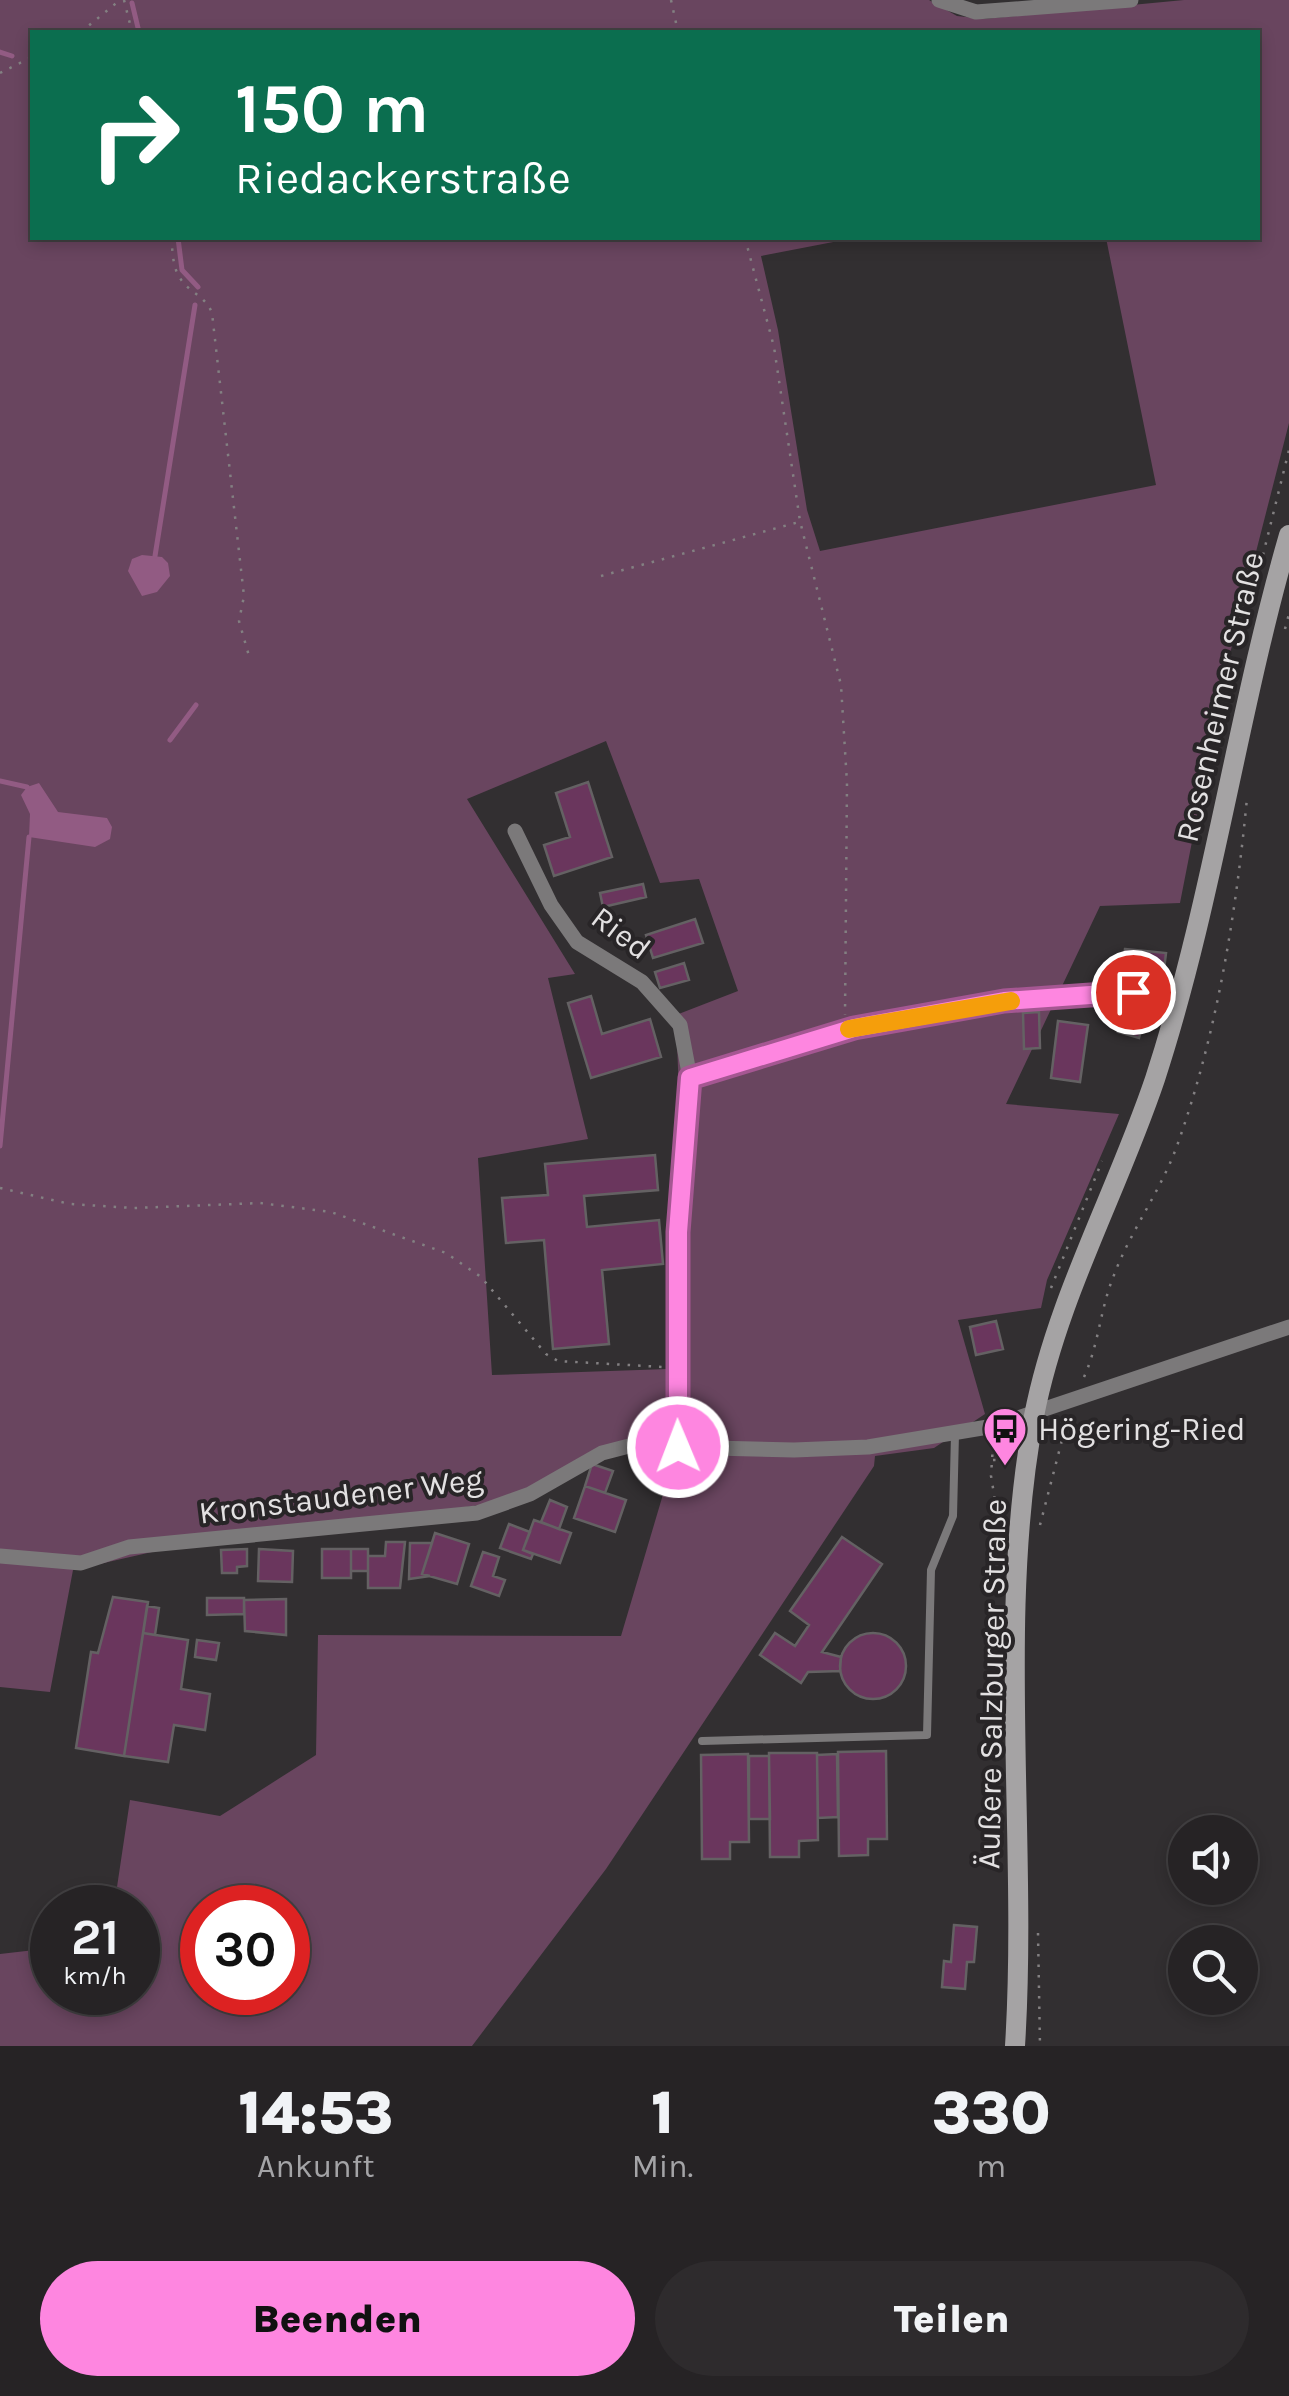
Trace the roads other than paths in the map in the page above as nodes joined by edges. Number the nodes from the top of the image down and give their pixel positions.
1 (939, 0) edge
2 (1131, 0) edge
3 (1289, 535) edge
4 (515, 831) dead end
5 (1211, 872) joint
6 (1180, 989) junction
7 (690, 1078) junction
8 (1289, 1327) edge
9 (1034, 1416) junction
10 (955, 1432) junction
11 (678, 1447) junction
12 (0, 1556) edge
13 (702, 1741) dead end
14 (1015, 2046) edge

1 - 2 street
3 - 5 main road, Rosenheimer Straße
4 - 7 street, Ried
5 - 6 main road, Äußere Salzburger Straße
6 - 7 street
6 - 9 main road, Äußere Salzburger Straße
7 - 11 street, Ried
8 - 9 street, Kronstaudener Weg
9 - 10 street, Kronstaudener Weg
9 - 14 main road, Äußere Salzburger Straße
10 - 11 street, Kronstaudener Weg
10 - 13 lane
11 - 12 street, Kronstaudener Weg

